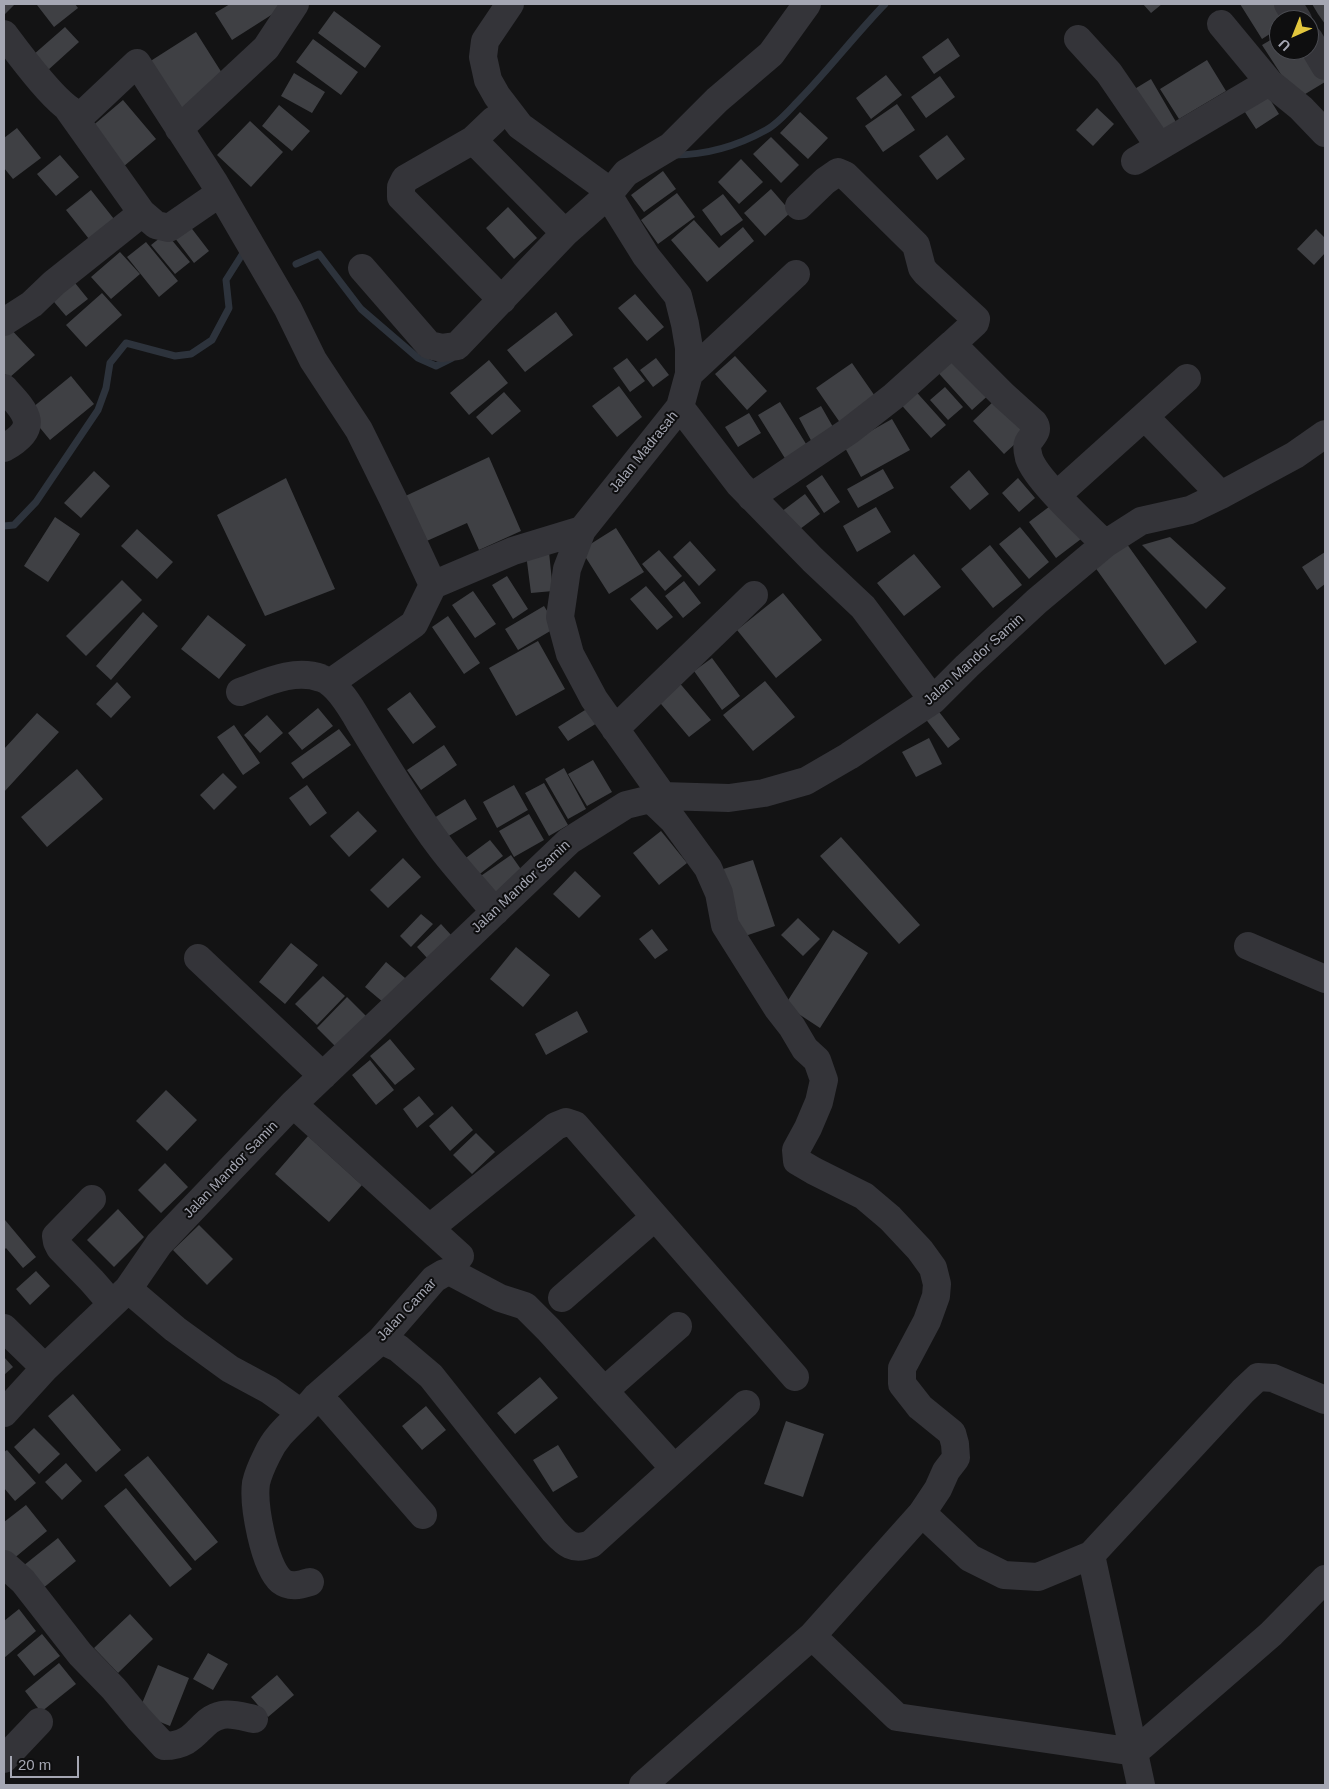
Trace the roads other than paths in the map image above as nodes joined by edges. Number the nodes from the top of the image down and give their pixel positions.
1 (295, 4) edge
2 (510, 4) edge
3 (807, 4) edge
4 (1221, 24) dead end
5 (4, 34) edge
6 (1078, 39) dead end
7 (1269, 82) junction
8 (68, 108) junction
9 (494, 120) dead end
10 (179, 129) junction
11 (1325, 133) edge
12 (472, 140) junction
13 (1159, 146) junction
14 (1135, 161) dead end
15 (220, 193) junction
16 (608, 195) junction
17 (799, 206) dead end
18 (142, 213) junction
19 (565, 232) junction
20 (362, 268) dead end
21 (796, 274) dead end
22 (502, 300) junction
23 (4, 322) edge
24 (952, 344) junction
25 (689, 374) junction
26 (1187, 378) dead end
27 (4, 388) edge
28 (680, 406) junction
29 (1145, 417) junction
30 (1325, 434) edge
31 (4, 448) edge
32 (1057, 495) junction
33 (1221, 495) junction
34 (751, 497) junction
35 (582, 530) junction
36 (1105, 544) junction
37 (433, 586) junction
38 (754, 595) dead end
39 (330, 683) junction
40 (240, 692) dead end
41 (933, 700) junction
42 (615, 729) junction
43 (657, 798) junction
44 (496, 912) junction
45 (1248, 946) dead end
46 (198, 958) dead end
47 (1325, 979) edge
48 (323, 1076) junction
49 (294, 1104) junction
50 (92, 1199) dead end
51 (656, 1217) junction
52 (430, 1228) junction
53 (460, 1256) dead end
54 (120, 1296) junction
55 (562, 1298) dead end
56 (678, 1326) dead end
57 (4, 1328) edge
58 (381, 1340) junction
59 (45, 1368) junction
60 (796, 1377) dead end
61 (604, 1391) junction
62 (1325, 1400) edge
63 (746, 1404) dead end
64 (308, 1405) junction
65 (4, 1413) edge
66 (674, 1468) junction
67 (922, 1513) junction
68 (423, 1516) dead end
69 (1091, 1555) junction
70 (4, 1564) edge
71 (1325, 1579) edge
72 (310, 1582) dead end
73 (812, 1636) junction
74 (254, 1719) dead end
75 (39, 1722) dead end
76 (1135, 1752) junction
77 (4, 1759) edge
78 (646, 1784) edge
79 (1141, 1785) edge

1 - 10 street
2 - 16 street, Jalan Madrasah
3 - 16 street
4 - 7 street
5 - 8 street
6 - 13 street
7 - 11 street
7 - 13 street
8 - 10 street
8 - 18 street
9 - 12 street
10 - 15 street
12 - 19 street
12 - 22 street
13 - 14 street
15 - 18 street
15 - 37 street
16 - 19 street
16 - 25 street, Jalan Madrasah
17 - 24 street
18 - 23 street
19 - 22 street
20 - 22 street
21 - 25 street
24 - 32 street
24 - 34 street
25 - 28 street, Jalan Madrasah
26 - 29 street
27 - 31 street
28 - 34 street
28 - 35 street, Jalan Madrasah
29 - 32 street
29 - 33 street
30 - 33 street, Jalan Mandor Samin
32 - 36 street
33 - 36 street, Jalan Mandor Samin
34 - 41 street
35 - 37 street
35 - 42 street, Jalan Madrasah
36 - 41 street, Jalan Mandor Samin
37 - 39 street
38 - 42 street
39 - 40 street
39 - 44 street
41 - 43 street, Jalan Mandor Samin
42 - 43 street, Jalan Madrasah
43 - 44 street, Jalan Mandor Samin
43 - 67 street, Jalan Madrasah
44 - 48 street, Jalan Mandor Samin
45 - 47 street
46 - 48 street
48 - 49 street, Jalan Mandor Samin
49 - 52 street
49 - 54 street, Jalan Mandor Samin
50 - 54 street
51 - 52 street
51 - 55 street
51 - 60 street
52 - 53 street
54 - 59 street, Jalan Mandor Samin
54 - 64 street
56 - 61 street
57 - 59 street
58 - 61 street, Jalan Camar
58 - 64 street, Jalan Camar
58 - 66 street
59 - 65 street, Jalan Mandor Samin
61 - 66 street, Jalan Camar
62 - 69 street
63 - 66 street
64 - 68 street
64 - 72 street, Jalan Camar
67 - 69 street
67 - 73 street
69 - 76 street
70 - 74 street
71 - 76 street
73 - 76 street
73 - 78 street
75 - 77 street
76 - 79 street

